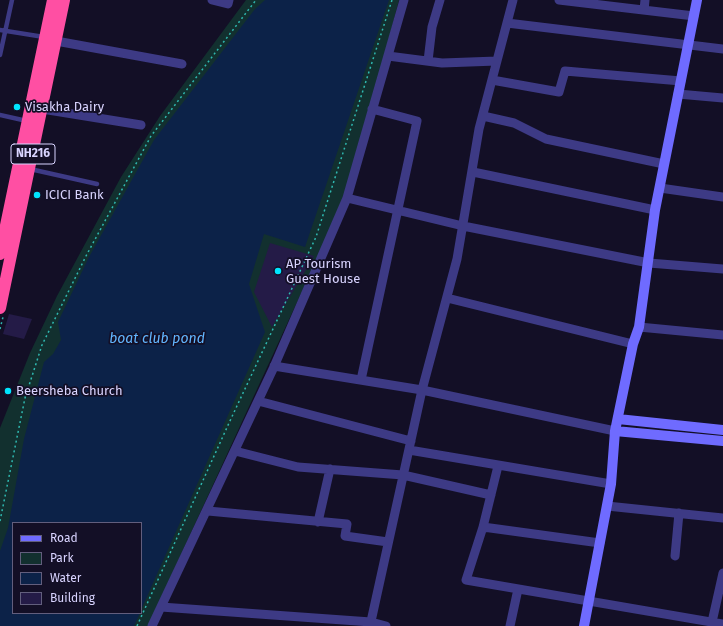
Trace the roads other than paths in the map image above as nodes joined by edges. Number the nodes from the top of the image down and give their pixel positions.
1 (12, 0) edge
2 (53, 0) edge
3 (64, 0) edge
4 (212, 0) edge
5 (229, 0) edge
6 (404, 0) edge
7 (440, 0) edge
8 (513, 0) edge
9 (559, 0) edge
10 (645, 0) edge
11 (698, 0) edge
12 (644, 10) junction
13 (694, 16) junction
14 (507, 23) junction
15 (3, 31) edge
16 (51, 39) junction
17 (688, 46) junction
18 (723, 49) edge
19 (0, 55) edge
20 (388, 56) junction
21 (428, 62) junction
22 (497, 62) junction
23 (182, 64) dead end
24 (492, 80) junction
25 (681, 81) junction
26 (678, 94) junction
27 (723, 98) edge
28 (42, 109) junction
29 (372, 109) junction
30 (0, 115) edge
31 (483, 116) junction
32 (28, 122) junction
33 (141, 125) dead end
34 (664, 164) junction
35 (30, 169) junction
36 (473, 172) junction
37 (97, 184) dead end
38 (660, 188) junction
39 (723, 197) edge
40 (347, 198) junction
41 (398, 209) junction
42 (655, 210) junction
43 (463, 226) junction
44 (3, 232) edge
45 (0, 254) edge
46 (649, 263) junction
47 (723, 269) edge
48 (447, 298) junction
49 (0, 308) edge
50 (639, 327) junction
51 (723, 335) edge
52 (633, 344) junction
53 (274, 366) junction
54 (361, 380) junction
55 (422, 390) junction
56 (258, 401) junction
57 (618, 419) junction
58 (723, 430) edge
59 (615, 431) junction
60 (723, 441) edge
61 (410, 446) junction
62 (235, 451) junction
63 (498, 466) junction
64 (330, 469) junction
65 (403, 475) junction
66 (611, 484) junction
67 (491, 495) junction
68 (607, 506) junction
69 (208, 511) junction
70 (679, 513) junction
71 (723, 518) edge
72 (318, 522) junction
73 (483, 527) junction
74 (388, 542) junction
75 (600, 543) junction
76 (675, 556) dead end
77 (723, 573) edge
78 (518, 589) junction
79 (589, 601) junction
80 (161, 607) junction
81 (712, 622) junction
82 (370, 624) edge
83 (723, 624) edge
84 (152, 626) edge
85 (386, 626) edge
86 (510, 626) edge
87 (584, 626) edge

1 - 15 lane
2 - 16 highway, NH216
3 - 16 highway, NH216
4 - 5 street
6 - 20 street
7 - 21 street
8 - 14 street
9 - 12 street
10 - 12 street
11 - 13 street
12 - 13 street
13 - 17 street
14 - 17 street
14 - 22 street
15 - 16 lane
15 - 19 lane
16 - 23 street
16 - 28 highway, NH216
16 - 32 highway, NH216
17 - 18 street
17 - 25 street
20 - 21 street
20 - 29 street
21 - 22 street
22 - 24 street
24 - 25 street
24 - 31 street
25 - 26 street
26 - 27 street
26 - 34 street
28 - 33 street
28 - 35 highway, NH216
29 - 40 street
29 - 41 street
30 - 32 lane
31 - 34 street
31 - 36 street
32 - 44 highway, NH216
34 - 38 street
35 - 37 lane
35 - 49 highway, NH216
36 - 42 street
36 - 43 street
38 - 39 street
38 - 42 street
40 - 41 street
40 - 53 street
41 - 43 street
41 - 54 street
42 - 46 street
43 - 46 street
43 - 48 street
44 - 45 highway, NH216
46 - 47 street
46 - 50 street
48 - 52 street
48 - 55 street
50 - 51 street
50 - 52 street
52 - 57 street
53 - 54 street
53 - 56 street
54 - 55 street
55 - 59 street
55 - 61 street
56 - 61 street
56 - 62 street
57 - 58 street
57 - 59 street
59 - 60 street
59 - 66 street
61 - 63 street
61 - 65 street
62 - 64 street
62 - 69 street
63 - 66 street
63 - 67 street
64 - 65 street
64 - 72 street
65 - 67 street
65 - 74 street
66 - 68 street
67 - 73 street
68 - 70 street
68 - 75 street
69 - 72 street
69 - 80 street
70 - 71 street
70 - 76 street
72 - 74 street
73 - 75 street
73 - 78 street
74 - 82 street
75 - 79 street
77 - 81 street
78 - 79 street
78 - 86 street
79 - 81 street
79 - 87 street
80 - 82 street
80 - 84 street
81 - 83 street
82 - 85 street

